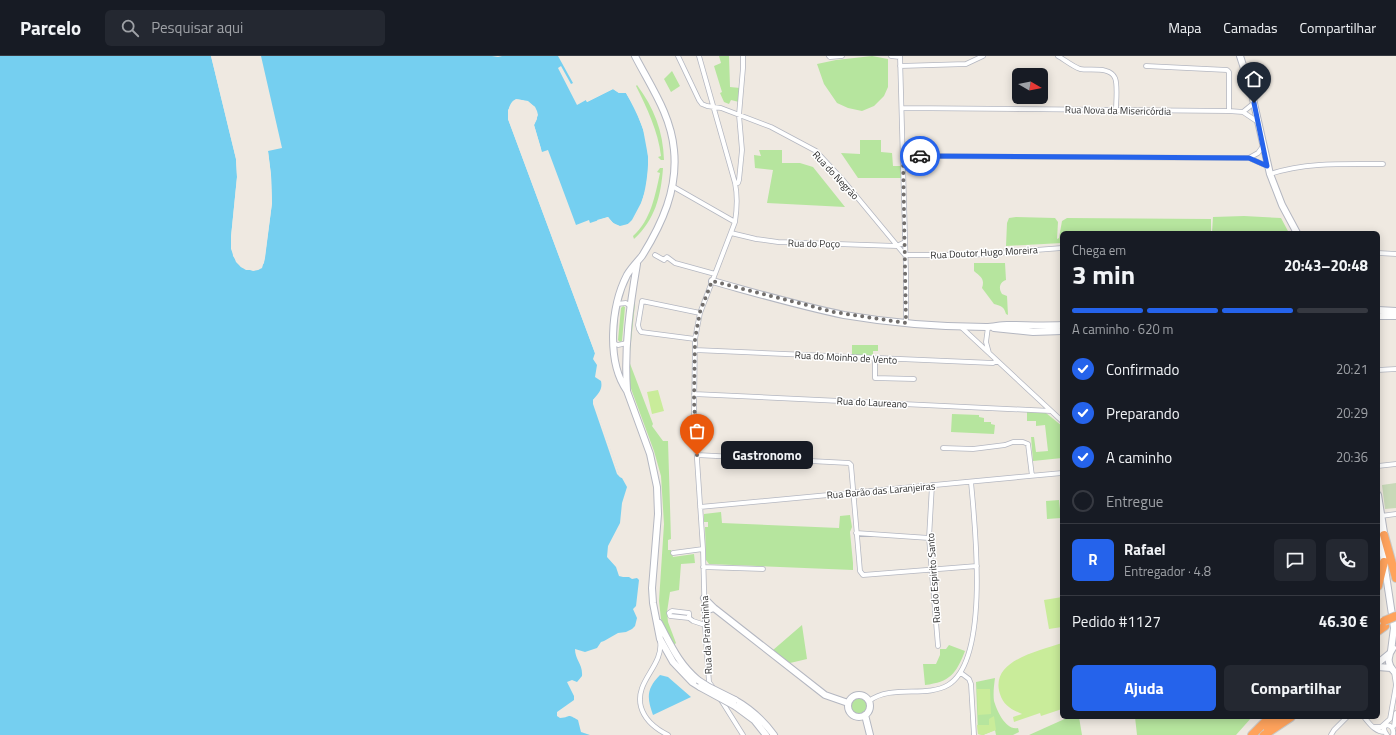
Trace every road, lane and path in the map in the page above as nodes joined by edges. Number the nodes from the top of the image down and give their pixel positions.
1 (635, 56) edge
2 (678, 56) edge
3 (699, 56) edge
4 (743, 56) edge
5 (842, 56) edge
6 (891, 56) edge
7 (900, 56) edge
8 (983, 56) edge
9 (1058, 56) edge
10 (1240, 56) edge
11 (830, 57) edge
12 (900, 66) junction
13 (1146, 66) dead end
14 (1254, 103) junction
15 (714, 107) junction
16 (902, 108) junction
17 (1116, 110) junction
18 (1229, 111) junction
19 (1243, 112) junction
20 (739, 115) junction
21 (1258, 122) junction
22 (1263, 146) junction
23 (903, 156) junction
24 (1249, 158) junction
25 (1383, 164) dead end
26 (1267, 166) junction
27 (1270, 174) junction
28 (735, 184) junction
29 (672, 186) junction
30 (735, 222) junction
31 (1296, 231) edge
32 (731, 233) junction
33 (905, 242) junction
34 (897, 246) junction
35 (1060, 248) edge
36 (1380, 253) edge
37 (1396, 254) edge
38 (655, 255) dead end
39 (905, 255) junction
40 (637, 263) junction
41 (715, 274) junction
42 (712, 281) junction
43 (617, 304) junction
44 (630, 306) junction
45 (1380, 310) edge
46 (1396, 311) edge
47 (700, 312) junction
48 (1380, 316) edge
49 (1396, 316) edge
50 (906, 323) junction
51 (1060, 325) edge
52 (960, 326) junction
53 (988, 327) junction
54 (1060, 331) edge
55 (695, 339) junction
56 (613, 343) junction
57 (627, 343) junction
58 (695, 350) junction
59 (989, 353) junction
60 (875, 359) junction
61 (997, 361) junction
62 (1396, 369) edge
63 (1380, 370) edge
64 (914, 379) dead end
65 (627, 391) junction
66 (694, 394) junction
67 (1051, 411) junction
68 (1060, 419) edge
69 (943, 448) dead end
70 (697, 455) junction
71 (1396, 464) edge
72 (1380, 466) edge
73 (1060, 473) edge
74 (1032, 476) junction
75 (971, 482) junction
76 (932, 485) junction
77 (853, 492) junction
78 (700, 507) junction
79 (1380, 509) edge
80 (1396, 514) edge
81 (1381, 516) junction
82 (856, 533) junction
83 (1380, 535) edge
84 (1384, 535) junction
85 (929, 538) junction
86 (703, 549) junction
87 (673, 553) dead end
88 (1384, 562) junction
89 (977, 566) junction
90 (703, 567) junction
91 (764, 569) dead end
92 (932, 569) junction
93 (1380, 578) edge
94 (1396, 578) edge
95 (704, 598) junction
96 (714, 608) junction
97 (705, 611) junction
98 (1396, 616) edge
99 (656, 618) junction
100 (689, 618) dead end
101 (1396, 622) edge
102 (705, 625) junction
103 (1381, 626) edge
104 (660, 639) junction
105 (938, 646) dead end
106 (1392, 650) edge
107 (1380, 661) edge
108 (1380, 668) edge
109 (1393, 671) edge
110 (960, 673) junction
111 (869, 701) junction
112 (735, 703) junction
113 (848, 703) junction
114 (1396, 713) edge
115 (866, 715) junction
116 (1268, 719) edge
117 (1277, 719) edge
118 (1288, 719) edge
119 (1345, 719) edge
120 (1366, 719) edge
121 (1390, 719) junction
122 (1392, 725) junction
123 (1372, 727) junction
124 (1386, 734) edge
125 (668, 735) edge
126 (743, 735) edge
127 (766, 735) edge
128 (774, 735) edge
129 (870, 735) edge
130 (974, 735) edge
131 (1252, 735) edge
132 (1263, 735) edge
133 (1331, 735) edge
134 (1393, 735) edge

1 - 29 main road
2 - 15 street, Rua do Negrão
3 - 15 street
4 - 20 street
5 - 11 street
6 - 7 street
7 - 12 street
8 - 12 street
9 - 17 street
10 - 14 main road
12 - 16 street
13 - 18 street
14 - 19 street
14 - 21 main road
15 - 20 street, Rua do Negrão
15 - 28 street
16 - 17 street, Rua Nova da Misericórdia
16 - 23 street
17 - 18 street, Rua Nova da Misericórdia
18 - 19 street, Rua Nova da Misericórdia
19 - 21 street, Rua Nova da Misericórdia
20 - 28 street
20 - 34 street, Rua do Negrão
21 - 22 main road
22 - 24 street
22 - 26 main road
23 - 24 street
23 - 33 street
24 - 26 street
25 - 27 street
26 - 27 main road
27 - 31 main road
28 - 30 street, Rua da Pranchinha
29 - 30 street
29 - 40 main road
30 - 32 street, Rua da Pranchinha
32 - 34 street, Rua do Poço
32 - 41 street, Rua da Pranchinha
33 - 34 street
33 - 39 street
34 - 39 street, Rua do Negrão
35 - 39 street, Rua Doutor Hugo Moreira
36 - 37 street
38 - 41 street
39 - 50 street
40 - 43 main road
40 - 44 main road
41 - 42 street, Rua da Pranchinha
42 - 47 street, Rua da Pranchinha
42 - 50 main road
43 - 44 street
43 - 56 main road
44 - 57 main road
45 - 46 main road
47 - 55 street, Rua da Pranchinha
47 - 55 street
48 - 49 main road
50 - 52 main road
51 - 53 main road
52 - 53 main road
52 - 59 street
53 - 54 main road
53 - 59 street
55 - 58 street, Rua da Pranchinha
56 - 57 street
56 - 65 main road
57 - 65 main road
58 - 60 street, Rua do Moinho de Vento
58 - 66 street, Rua da Pranchinha
59 - 61 street
60 - 61 street, Rua do Moinho de Vento
60 - 64 street
61 - 67 street
62 - 63 street
65 - 99 main road
66 - 67 street, Rua do Laureano
66 - 70 street, Rua da Pranchinha
67 - 68 street
69 - 74 street
70 - 77 street
70 - 78 street, Rua da Pranchinha
71 - 72 street
73 - 74 street, Rua Barão das Laranjeiras
74 - 75 street, Rua Barão das Laranjeiras
75 - 76 street, Rua Barão das Laranjeiras
75 - 89 street
76 - 77 street, Rua Barão das Laranjeiras
76 - 85 street, Rua do Espirito Santo
77 - 78 street, Rua Barão das Laranjeiras
77 - 82 street
78 - 86 street, Rua da Pranchinha
79 - 81 main road
80 - 81 street
81 - 84 main road
82 - 85 street
82 - 92 street
83 - 88 main road
84 - 94 highway
84 - 98 main road
85 - 92 street, Rua do Espirito Santo
86 - 87 street
86 - 90 street, Rua da Pranchinha
88 - 93 highway
88 - 106 main road
89 - 92 street
89 - 110 street
90 - 91 street
90 - 95 street, Rua da Pranchinha
92 - 105 street, Rua do Espirito Santo
95 - 96 main road
95 - 97 street, Rua da Pranchinha
96 - 97 main road
96 - 113 main road
97 - 102 street, Rua da Pranchinha
98 - 103 highway, bridge
99 - 104 main road
99 - 112 main road, bridge
100 - 102 street
101 - 103 highway
102 - 126 street, Rua da Pranchinha
104 - 112 main road, bridge
104 - 125 street
106 - 107 main road
106 - 109 main road
108 - 109 main road
109 - 121 street
110 - 111 street
110 - 130 street
111 - 113 main road
111 - 115 main road
112 - 127 main road
112 - 128 main road
113 - 115 main road
114 - 122 street
115 - 129 main road
116 - 131 highway
117 - 132 highway
118 - 132 highway
119 - 133 street
120 - 123 street
121 - 122 street
121 - 123 street
122 - 124 street
122 - 134 street
123 - 124 street

